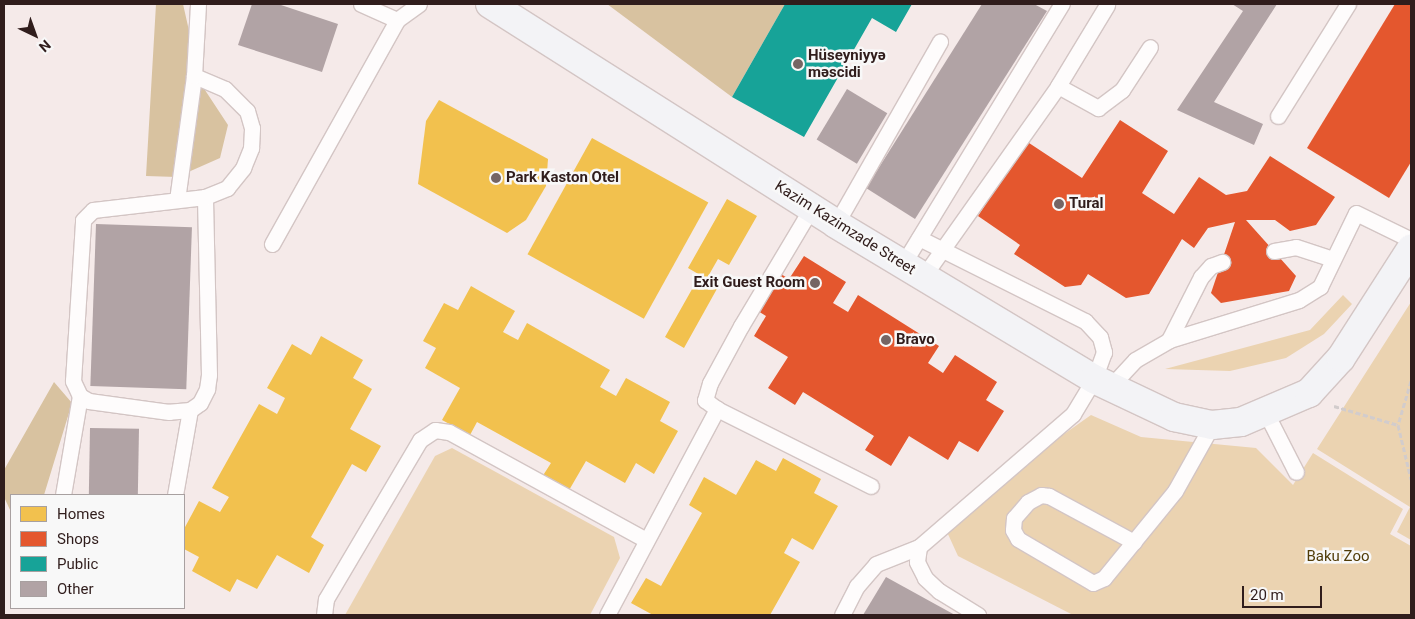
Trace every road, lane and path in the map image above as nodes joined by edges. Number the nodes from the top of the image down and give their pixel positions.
1 (198, 4) edge
2 (361, 4) edge
3 (418, 4) edge
4 (490, 4) edge
5 (1062, 4) edge
6 (1348, 4) edge
7 (1106, 5) edge
8 (396, 20) junction
9 (940, 42) dead end
10 (1150, 48) dead end
11 (194, 76) junction
12 (1058, 86) junction
13 (1278, 116) dead end
14 (204, 197) junction
15 (177, 200) junction
16 (812, 207) junction
17 (836, 224) junction
18 (919, 238) junction
19 (1411, 240) edge
20 (272, 244) dead end
21 (942, 249) junction
22 (1411, 249) edge
23 (1274, 251) dead end
24 (1334, 259) junction
25 (1222, 262) dead end
26 (913, 271) junction
27 (1169, 340) junction
28 (1411, 381) edge
29 (1102, 383) junction
30 (80, 396) junction
31 (718, 409) junction
32 (190, 410) junction
33 (1344, 410) dead end
34 (1266, 413) junction
35 (1398, 424) junction
36 (1212, 425) junction
37 (1296, 472) dead end
38 (1411, 478) edge
39 (871, 486) dead end
40 (62, 494) edge
41 (175, 494) edge
42 (646, 540) junction
43 (1134, 542) junction
44 (920, 548) junction
45 (324, 615) edge
46 (607, 615) edge
47 (842, 615) edge
48 (978, 615) edge

1 - 11 lane
2 - 8 lane
3 - 8 lane
4 - 16 main road, Kazim Kazimzade Street
5 - 18 lane
6 - 13 lane
7 - 12 lane
8 - 20 lane
9 - 17 lane
10 - 12 lane
11 - 14 lane
11 - 15 lane
12 - 21 lane
14 - 15 lane
14 - 32 lane
15 - 30 lane
16 - 17 main road, Kazim Kazimzade Street
16 - 31 lane
17 - 26 main road, Kazim Kazimzade Street
18 - 21 lane
18 - 26 lane
19 - 24 lane
21 - 26 lane
21 - 29 lane
22 - 34 main road, Kazim Kazimzade Street
23 - 24 lane
24 - 27 lane
25 - 27 lane
26 - 29 main road, Kazim Kazimzade Street
27 - 29 lane
28 - 35 path
29 - 36 main road, Kazim Kazimzade Street
29 - 44 lane
30 - 32 lane
30 - 40 lane
31 - 39 lane
31 - 42 lane
32 - 41 lane
33 - 35 path
34 - 36 main road, Kazim Kazimzade Street
34 - 37 lane
35 - 38 path
36 - 43 lane
42 - 45 lane
42 - 46 lane
43 - 43 lane
44 - 47 lane
44 - 48 lane

